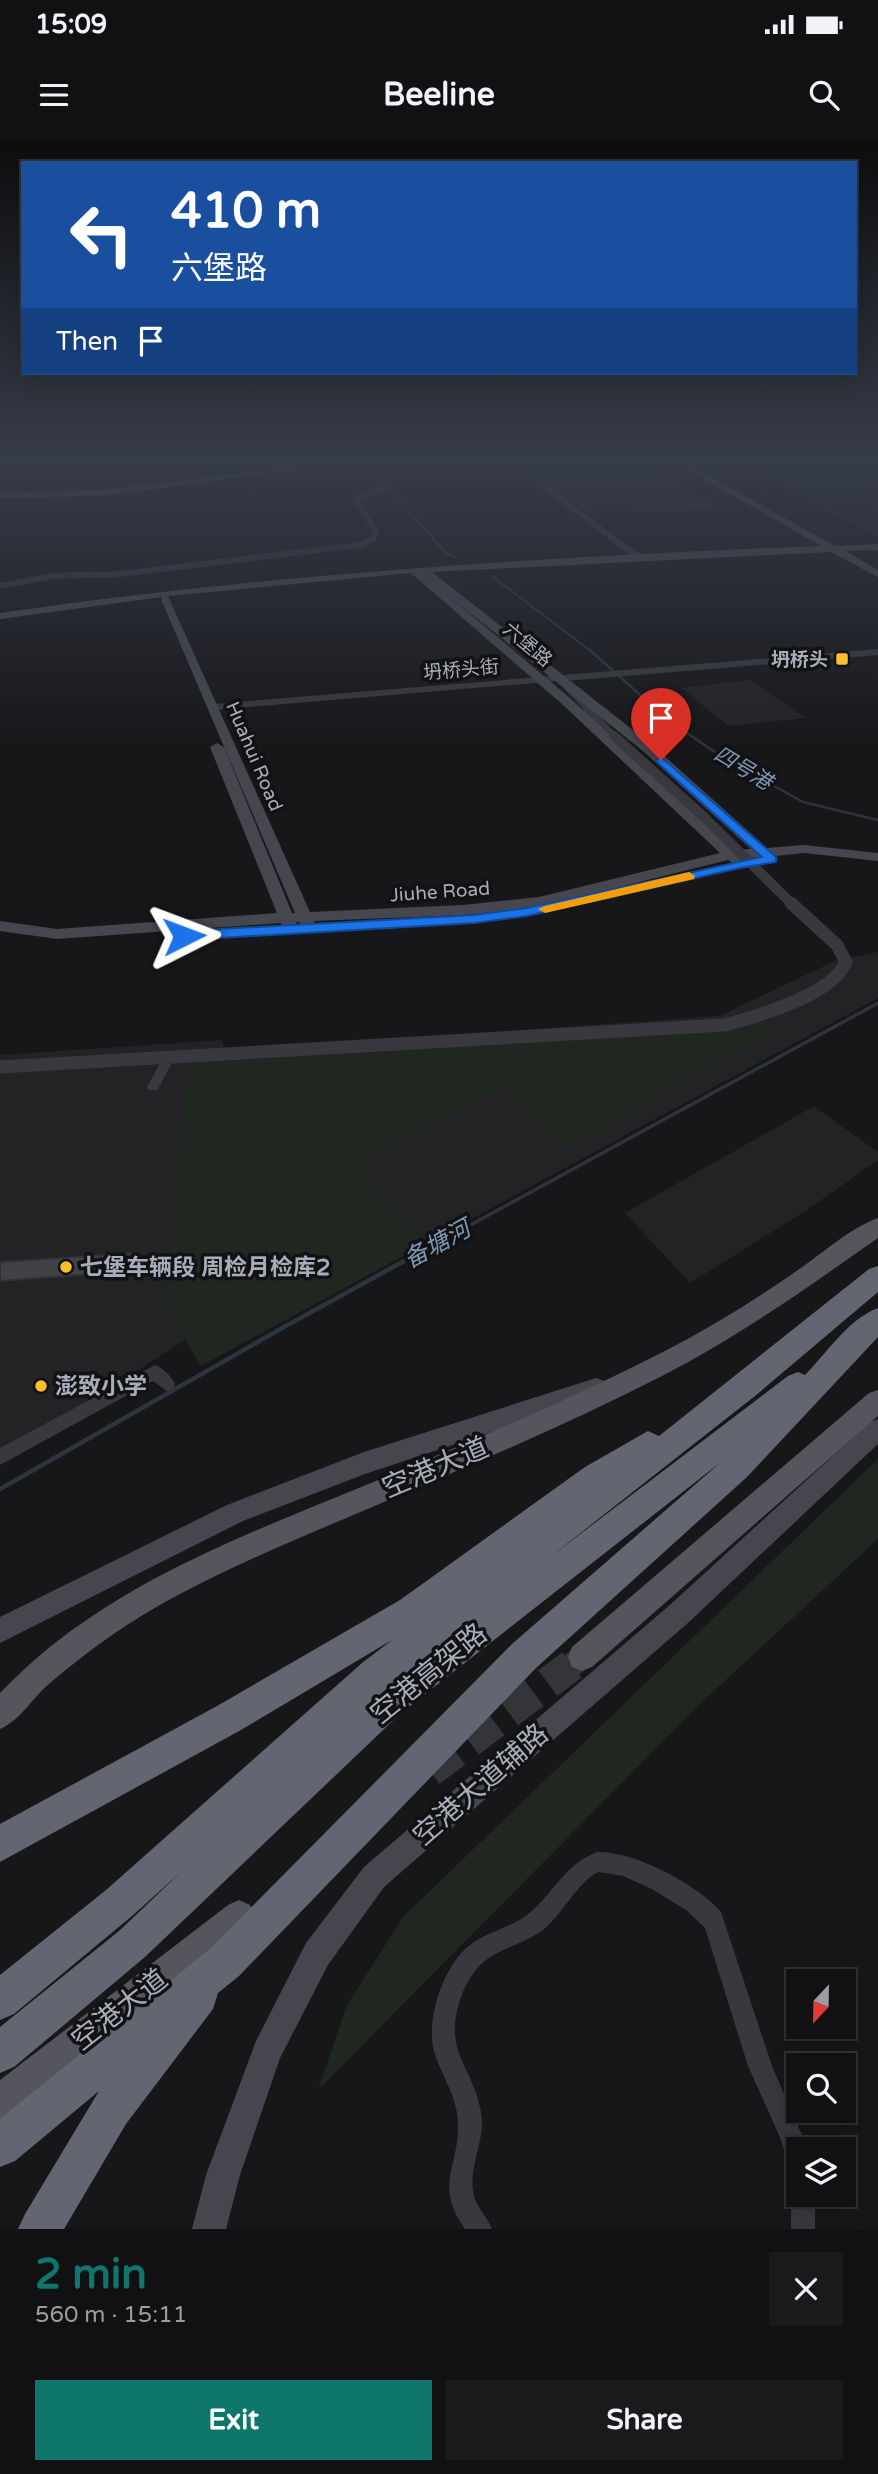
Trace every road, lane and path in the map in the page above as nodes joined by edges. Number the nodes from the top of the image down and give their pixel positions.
1 (675, 555) edge
2 (796, 555) edge
3 (852, 555) edge
4 (873, 556) edge
5 (638, 557) joint
6 (878, 563) edge
7 (420, 573) junction
8 (878, 574) edge
9 (162, 600) junction
10 (0, 616) edge
11 (0, 622) edge
12 (878, 652) edge
13 (558, 679) junction
14 (541, 680) junction
15 (566, 701) junction
16 (213, 707) junction
17 (614, 736) junction
18 (768, 856) junction
19 (878, 857) edge
20 (736, 860) junction
21 (878, 866) edge
22 (307, 923) junction
23 (289, 924) junction
24 (0, 926) edge
25 (0, 936) edge
26 (169, 1057) junction
27 (0, 1067) edge
28 (153, 1087) dead end
29 (878, 1227) edge
30 (878, 1277) edge
31 (869, 1329) edge
32 (656, 1367) junction
33 (167, 1384) dead end
34 (745, 1387) junction
35 (878, 1401) edge
36 (878, 1429) edge
37 (0, 1457) edge
38 (0, 1630) edge
39 (582, 1657) tunnel mouth
40 (0, 1714) edge
41 (0, 1844) edge
42 (239, 1916) dead end
43 (225, 1962) junction
44 (0, 2000) edge
45 (0, 2053) edge
46 (0, 2102) edge
47 (793, 2137) edge
48 (0, 2146) edge
49 (803, 2207) edge
50 (40, 2229) edge
51 (209, 2229) edge
52 (480, 2229) edge
53 (803, 2229) edge

1 - 5 street
2 - 7 street
3 - 8 street
4 - 6 street
5 - 7 street
7 - 9 street
7 - 10 street
7 - 13 street, 六堡路
7 - 14 street, 六堡路
9 - 11 street
9 - 16 street, Huahui Road
9 - 23 street, Huahui Road
12 - 13 street, 坍桥头街
13 - 14 street, 坍桥头街
13 - 17 street
13 - 18 street, 六堡路
14 - 15 street, 六堡路
14 - 16 street, 坍桥头街
15 - 17 street
15 - 20 street, 六堡路
16 - 22 street, Huahui Road
17 - 26 street, bridge
18 - 19 street, Jiuhe Road
18 - 20 street, Jiuhe Road
18 - 21 street, Jiuhe Road
20 - 22 street, Jiuhe Road
22 - 23 street, Jiuhe Road
23 - 24 street, Jiuhe Road
23 - 25 street, Jiuhe Road
26 - 27 street, bridge
26 - 28 street
29 - 32 main road, 空港大道
30 - 34 highway, 空港高架路
31 - 43 highway
31 - 45 highway, 空港高架路
32 - 38 street
32 - 40 main road, 空港大道
33 - 37 street
34 - 41 highway
34 - 44 highway, 空港高架路
35 - 39 main road
36 - 51 street, 空港大道辅路
42 - 46 main road, 空港大道
43 - 48 highway
43 - 50 highway
47 - 52 street
49 - 53 street

